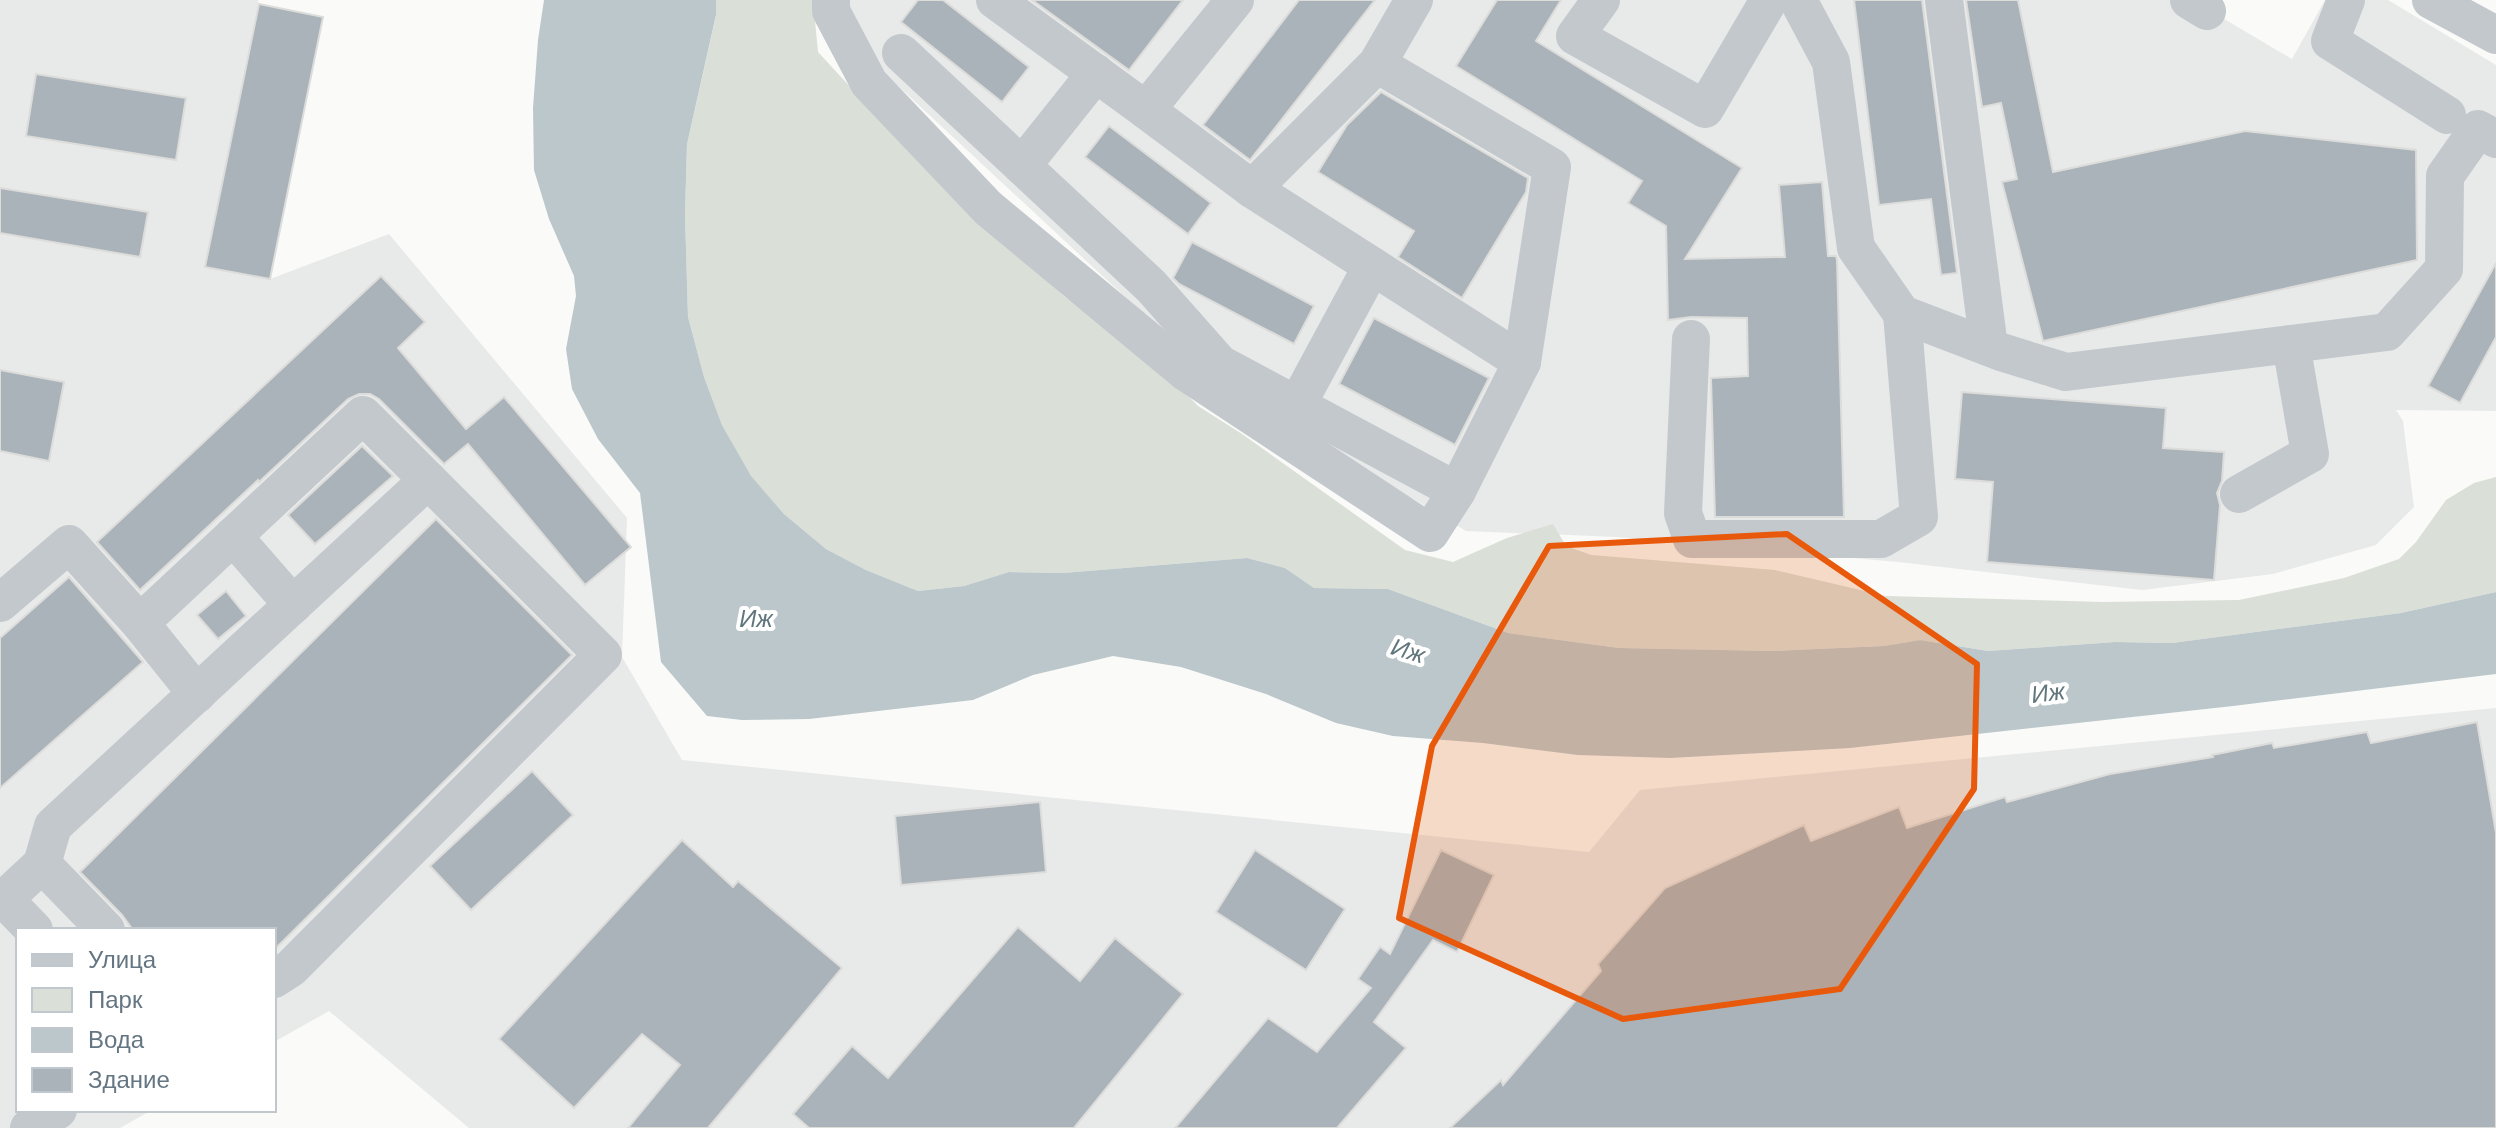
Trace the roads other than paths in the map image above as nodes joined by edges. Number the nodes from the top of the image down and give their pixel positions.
1 (831, 0) edge
2 (995, 0) edge
3 (1414, 0) edge
4 (1601, 0) edge
5 (1769, 0) edge
6 (1798, 0) edge
7 (1944, 0) edge
8 (2346, 0) edge
9 (2431, 0) edge
10 (1225, 3) edge
11 (2496, 35) edge
12 (901, 53) dead end
13 (1377, 64) junction
14 (1096, 73) junction
15 (1146, 110) junction
16 (2447, 115) dead end
17 (2496, 139) edge
18 (1022, 166) junction
19 (1252, 189) junction
20 (1372, 266) junction
21 (1902, 314) junction
22 (1691, 339) dead end
23 (2291, 344) junction
24 (1989, 347) junction
25 (1522, 362) junction
26 (1297, 405) junction
27 (428, 480) junction
28 (1457, 491) junction
29 (2239, 494) dead end
30 (233, 536) junction
31 (0, 603) edge
32 (293, 605) junction
33 (140, 623) junction
34 (197, 694) junction
35 (42, 864) junction
36 (2, 901) edge
37 (32, 928) edge
38 (104, 928) edge
39 (276, 978) edge
40 (55, 1112) edge
41 (29, 1128) edge

1 - 28 street
2 - 14 street
3 - 13 street
4 - 5 street
6 - 21 street
7 - 24 street
8 - 16 street
9 - 11 street
10 - 15 street
12 - 18 street
13 - 19 street
13 - 25 street
14 - 15 street
14 - 18 street
15 - 19 street
17 - 23 street
18 - 26 street
19 - 20 street
20 - 25 street
20 - 26 street
21 - 22 street
21 - 24 street
23 - 24 street
23 - 29 street
25 - 28 street
26 - 28 street
27 - 30 street
27 - 32 street
27 - 39 street
30 - 32 street
30 - 33 street
31 - 33 street
32 - 34 street
33 - 34 street
34 - 35 street
35 - 36 street
35 - 38 street
36 - 37 street
40 - 41 street

